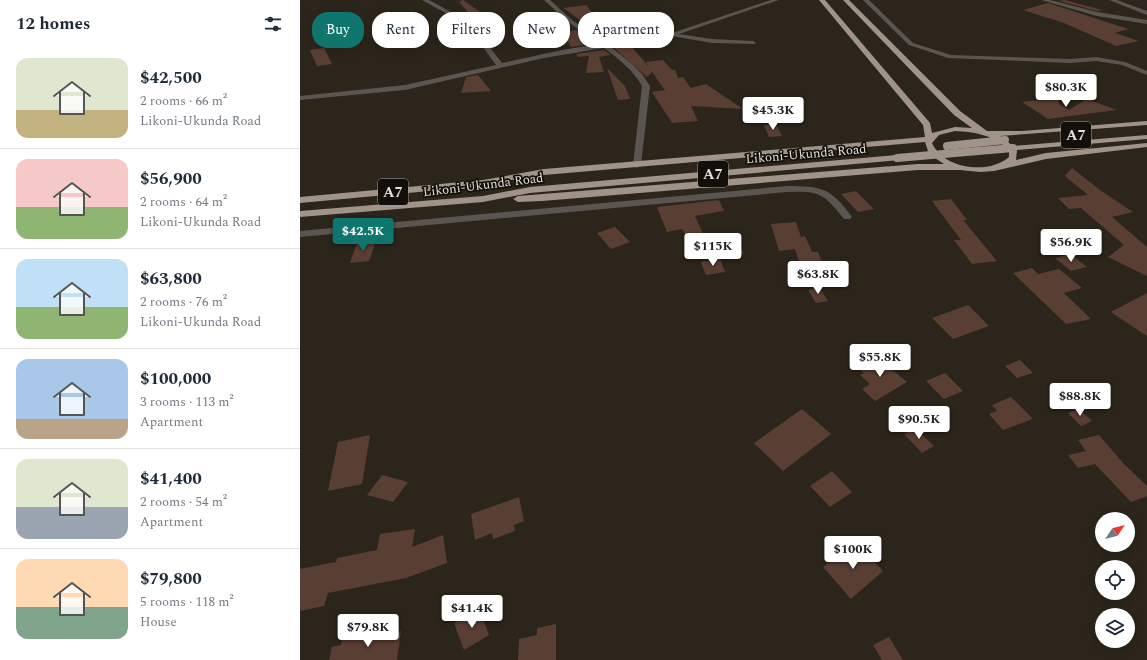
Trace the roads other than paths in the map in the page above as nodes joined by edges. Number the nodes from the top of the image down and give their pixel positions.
1 (425, 0) edge
2 (547, 0) edge
3 (776, 0) edge
4 (822, 0) edge
5 (846, 0) edge
6 (866, 0) edge
7 (1044, 0) edge
8 (1112, 0) edge
9 (1147, 13) edge
10 (1147, 22) edge
11 (578, 26) edge
12 (674, 34) edge
13 (674, 36) edge
14 (753, 42) dead end
15 (583, 48) edge
16 (607, 48) edge
17 (500, 65) junction
18 (1147, 73) edge
19 (300, 98) edge
20 (1147, 123) edge
21 (1147, 129) edge
22 (986, 134) junction
23 (1147, 137) edge
24 (929, 139) junction
25 (1147, 145) edge
26 (1007, 164) junction
27 (637, 165) junction
28 (961, 167) junction
29 (487, 181) junction
30 (530, 187) junction
31 (483, 199) junction
32 (300, 200) edge
33 (300, 214) edge
34 (847, 217) dead end
35 (349, 230) junction
36 (300, 234) edge
37 (300, 242) edge

1 - 17 street
2 - 11 street
3 - 12 street
4 - 24 highway
5 - 22 highway
6 - 18 street
7 - 10 street
8 - 9 street
13 - 14 street
15 - 17 street
16 - 27 street
17 - 19 street
20 - 22 highway
21 - 30 highway, Likoni-Ukunda Road / A7, bridge
22 - 24 highway
22 - 26 highway
23 - 30 highway, Likoni-Ukunda Road / A7, bridge
24 - 27 highway
24 - 28 highway
25 - 26 highway
26 - 28 highway
27 - 29 highway
28 - 31 highway
29 - 30 highway, Likoni-Ukunda Road / A7
29 - 32 highway, Likoni-Ukunda Road / A7
30 - 31 highway, Likoni-Ukunda Road / A7
31 - 33 highway, Likoni-Ukunda Road / A7
34 - 35 street
35 - 36 street
35 - 37 street

